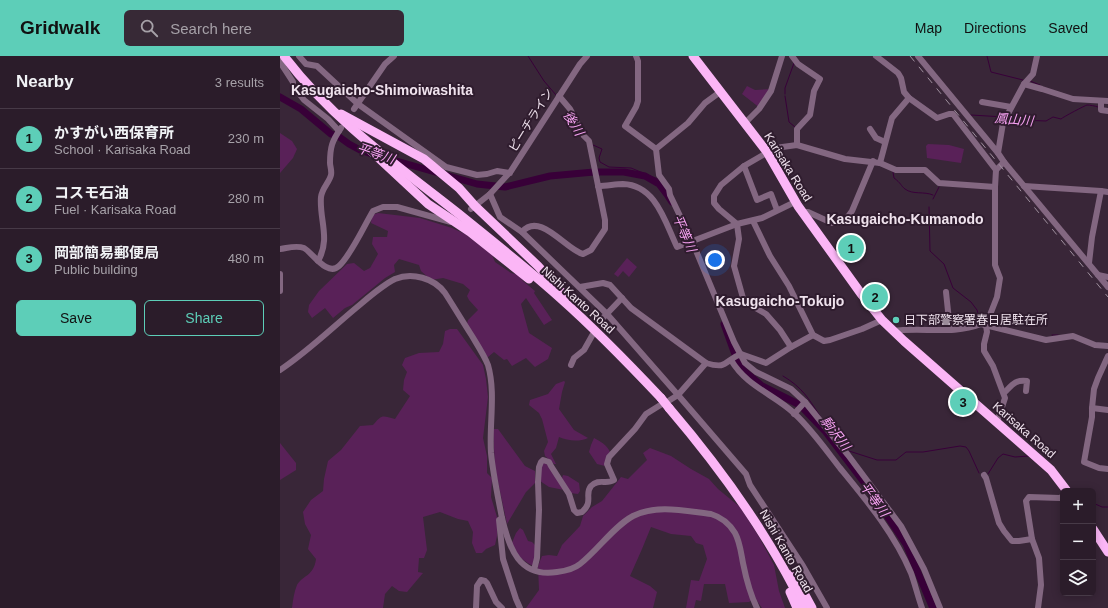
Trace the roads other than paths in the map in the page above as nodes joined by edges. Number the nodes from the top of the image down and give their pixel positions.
1 (284, 56) edge
2 (299, 56) edge
3 (394, 56) edge
4 (636, 56) edge
5 (693, 56) edge
6 (782, 56) edge
7 (792, 56) edge
8 (876, 56) edge
9 (918, 56) edge
10 (1037, 56) edge
11 (584, 57) edge
12 (280, 62) edge
13 (1024, 84) junction
14 (310, 88) junction
15 (356, 88) dead end
16 (720, 92) junction
17 (365, 94) junction
18 (559, 96) junction
19 (909, 98) junction
20 (982, 102) dead end
21 (1103, 104) edge
22 (356, 107) junction
23 (1011, 107) junction
24 (333, 111) junction
25 (1108, 111) edge
26 (745, 123) junction
27 (870, 129) dead end
28 (885, 142) junction
29 (797, 145) junction
30 (656, 149) junction
31 (767, 152) junction
32 (998, 153) junction
33 (876, 162) junction
34 (1004, 162) junction
35 (744, 166) junction
36 (997, 169) junction
37 (510, 173) junction
38 (598, 184) junction
39 (1024, 186) junction
40 (995, 187) junction
41 (1101, 191) junction
42 (1108, 192) edge
43 (490, 194) junction
44 (795, 202) junction
45 (428, 204) junction
46 (473, 208) junction
47 (777, 210) junction
48 (801, 212) junction
49 (430, 216) junction
50 (457, 220) junction
51 (753, 221) junction
52 (737, 224) junction
53 (522, 232) junction
54 (692, 241) junction
55 (280, 249) edge
56 (318, 261) junction
57 (1089, 263) junction
58 (280, 274) edge
59 (1098, 275) junction
60 (1108, 277) edge
61 (580, 287) junction
62 (1108, 287) edge
63 (280, 291) edge
64 (946, 292) dead end
65 (622, 298) junction
66 (607, 314) junction
67 (601, 320) dead end
68 (882, 320) junction
69 (986, 325) junction
70 (950, 330) junction
71 (593, 331) junction
72 (893, 331) junction
73 (813, 335) junction
74 (612, 346) junction
75 (1108, 346) edge
76 (791, 347) junction
77 (740, 354) junction
78 (1108, 356) edge
79 (731, 360) junction
80 (706, 363) junction
81 (571, 365) dead end
82 (280, 370) edge
83 (1026, 391) dead end
84 (1004, 392) junction
85 (678, 394) junction
86 (665, 402) junction
87 (805, 402) junction
88 (1092, 408) junction
89 (1108, 410) edge
90 (794, 414) junction
91 (997, 422) junction
92 (1108, 469) edge
93 (984, 476) dead end
94 (1065, 488) edge
95 (1060, 498) edge
96 (743, 501) junction
97 (502, 517) junction
98 (1096, 534) edge
99 (1032, 539) junction
100 (774, 552) junction
101 (1108, 552) edge
102 (924, 569) junction
103 (534, 570) junction
104 (911, 574) junction
105 (476, 608) edge
106 (502, 608) edge
107 (520, 608) edge
108 (756, 608) edge
109 (797, 608) edge
110 (804, 608) edge
111 (812, 608) edge
112 (827, 608) edge
113 (922, 608) edge
114 (940, 608) edge
115 (1038, 608) edge

1 - 14 highway, Nishi Kanto Road
2 - 22 street
3 - 17 street
4 - 30 street
5 - 16 highway, Karisaka Road
6 - 26 street
7 - 29 street
8 - 19 street
9 - 32 street
10 - 13 street
11 - 18 street, ピーチライン
12 - 56 street
13 - 21 street
13 - 23 street
14 - 24 highway, Nishi Kanto Road
14 - 46 highway
15 - 17 street
16 - 26 highway, Karisaka Road
16 - 30 street
17 - 22 street
18 - 37 street, ピーチライン
18 - 38 street
19 - 28 street
19 - 36 street
20 - 23 street
21 - 25 street
22 - 37 street
23 - 32 street
24 - 45 highway
24 - 71 highway, Nishi Kanto Road
26 - 31 highway, Karisaka Road
27 - 28 street
28 - 33 street
29 - 31 street
29 - 33 street
30 - 54 street
31 - 35 street
31 - 44 highway, Karisaka Road
32 - 34 street
33 - 40 street
33 - 48 street
34 - 36 street
34 - 39 street
35 - 47 street
35 - 52 street
36 - 40 street
37 - 43 street, ピーチライン
38 - 53 street
38 - 54 street
39 - 41 street
39 - 57 street
40 - 69 street
41 - 42 street
41 - 57 street
43 - 46 street, ピーチライン
43 - 53 street
44 - 47 street
44 - 48 highway, Karisaka Road
45 - 49 highway
45 - 50 highway
46 - 74 highway
47 - 51 street
48 - 68 highway, Karisaka Road
49 - 50 street
49 - 56 street
50 - 71 highway
51 - 52 street
51 - 73 street
52 - 54 street
52 - 76 street
53 - 61 street
54 - 77 street
55 - 56 street
57 - 59 street
58 - 63 street
59 - 60 street
59 - 62 street
61 - 65 street
61 - 66 street
64 - 70 street
65 - 66 street
65 - 80 street
66 - 67 street
66 - 85 street
68 - 72 highway, Karisaka Road
68 - 73 street
69 - 70 street
69 - 75 street
69 - 84 street
70 - 72 street
71 - 74 highway, Nishi Kanto Road
71 - 81 street
72 - 91 highway, Karisaka Road
73 - 76 street
74 - 86 highway, Nishi Kanto Road
76 - 77 street
77 - 79 street
77 - 87 street
78 - 88 street
79 - 80 street
79 - 90 street
80 - 85 street
82 - 97 street
83 - 84 street
84 - 91 street
85 - 86 street
85 - 112 street
86 - 96 highway, Nishi Kanto Road
86 - 103 street
87 - 90 street
87 - 102 street
88 - 89 street
88 - 92 street
90 - 104 street
91 - 94 highway, Karisaka Road
93 - 99 street
95 - 99 street
96 - 100 highway, Nishi Kanto Road
96 - 111 highway
97 - 103 street
97 - 107 street
98 - 101 highway
99 - 115 street
100 - 109 highway
100 - 110 highway, Nishi Kanto Road
102 - 104 street
102 - 114 street
103 - 108 street
104 - 113 street
105 - 106 street

